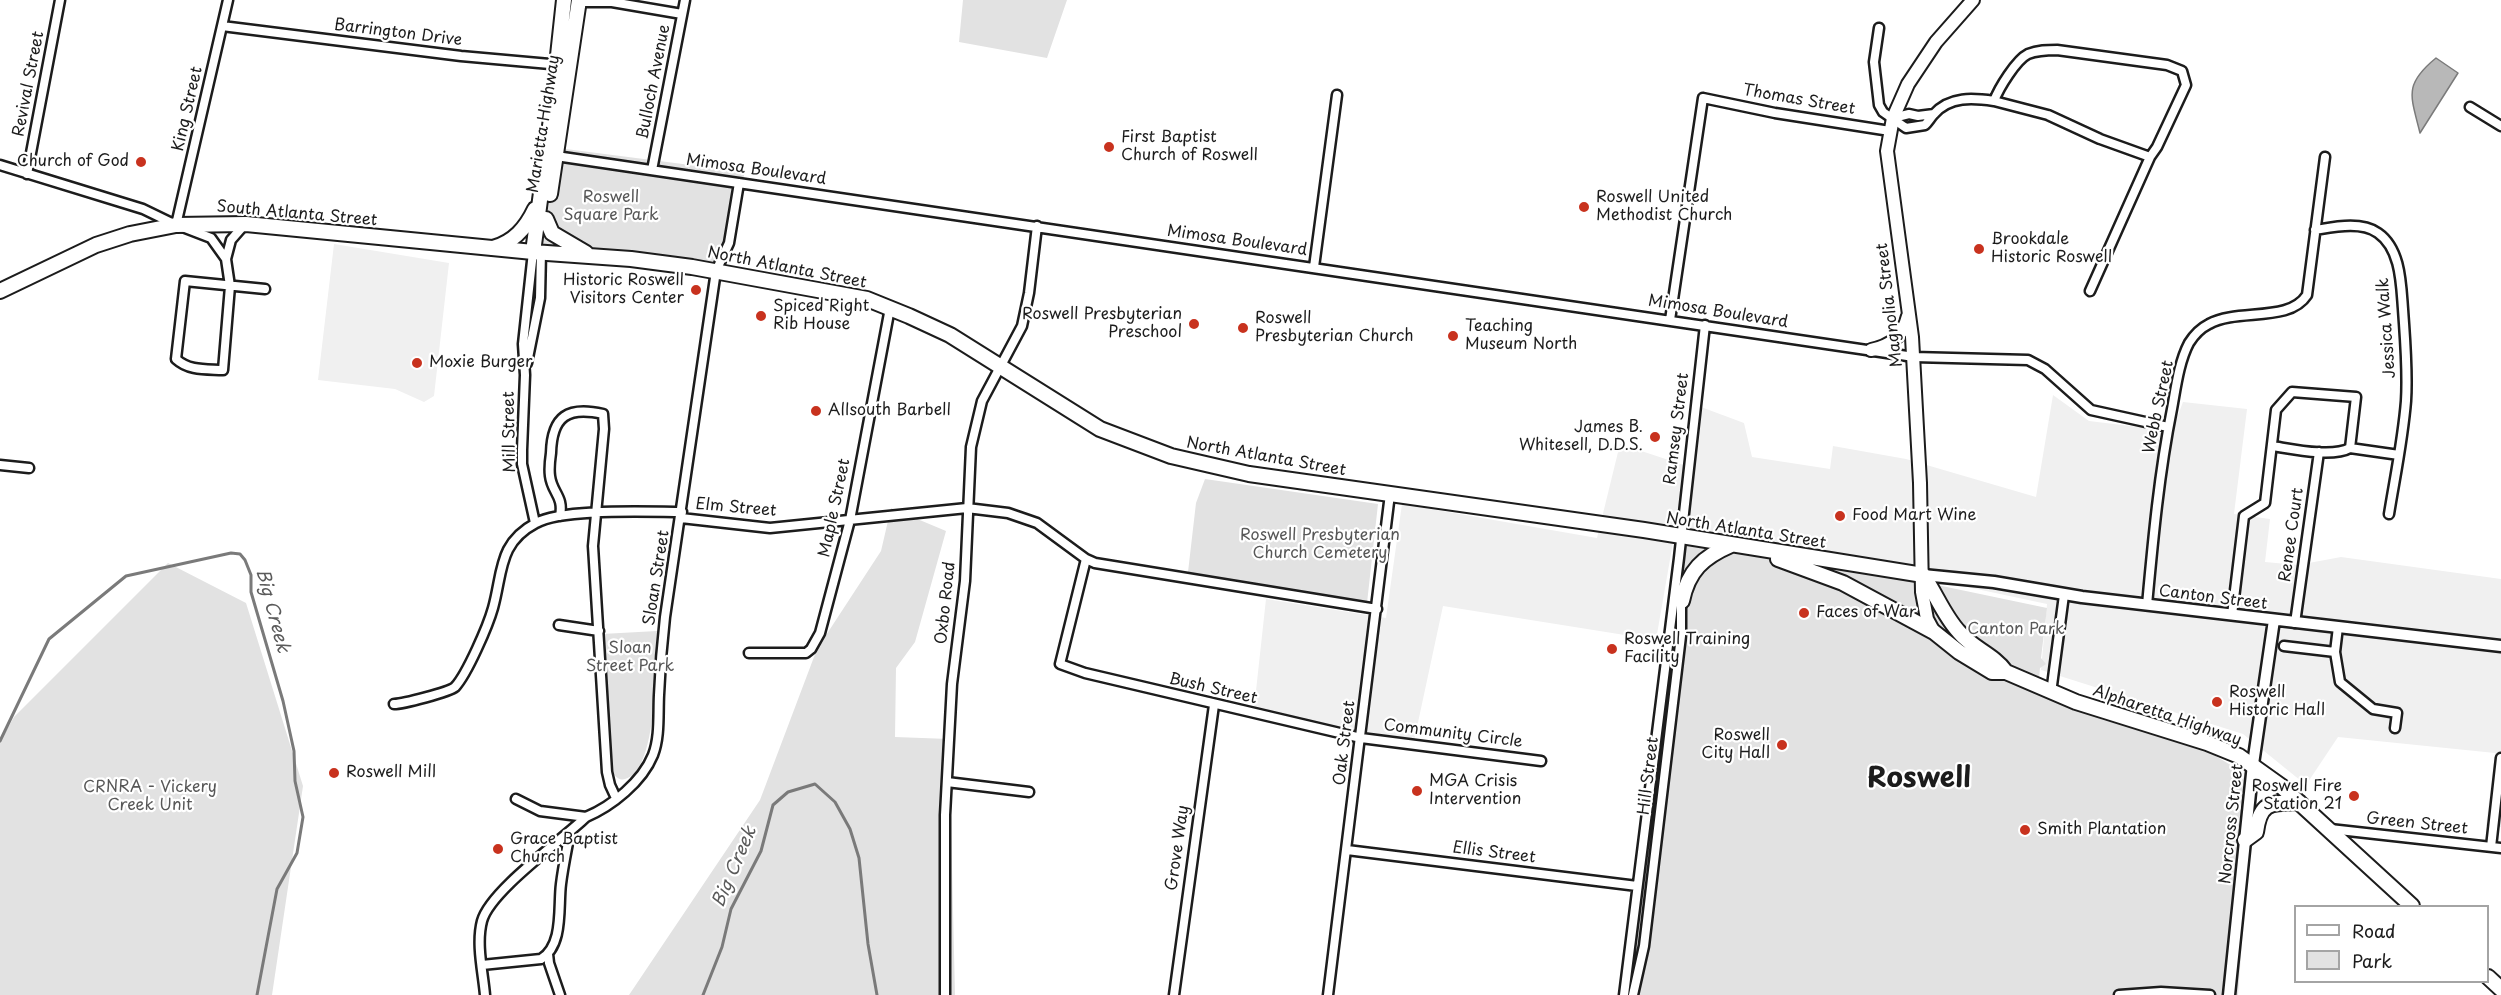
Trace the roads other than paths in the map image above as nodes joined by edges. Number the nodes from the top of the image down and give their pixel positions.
1 (60, 0) edge
2 (228, 0) edge
3 (564, 0) edge
4 (685, 0) edge
5 (1973, 0) edge
6 (579, 1) edge
7 (682, 14) junction
8 (222, 26) junction
9 (1879, 28) dead end
10 (564, 65) junction
11 (1337, 95) dead end
12 (1994, 100) junction
13 (2470, 107) dead end
14 (1934, 114) junction
15 (1892, 124) junction
16 (2501, 126) edge
17 (556, 156) junction
18 (2150, 156) junction
19 (2325, 158) dead end
20 (0, 165) edge
21 (652, 170) junction
22 (27, 174) junction
23 (738, 183) junction
24 (541, 193) junction
25 (546, 219) junction
26 (246, 224) junction
27 (178, 225) junction
28 (1037, 226) junction
29 (2315, 230) junction
30 (493, 248) junction
31 (537, 252) junction
32 (592, 256) junction
33 (226, 259) junction
34 (1314, 267) junction
35 (716, 272) junction
36 (230, 286) junction
37 (265, 289) dead end
38 (0, 291) edge
39 (2090, 291) dead end
40 (890, 308) junction
41 (1909, 312) junction
42 (1670, 320) junction
43 (1705, 325) junction
44 (1871, 350) junction
45 (1914, 357) junction
46 (1000, 367) junction
47 (525, 375) junction
48 (2168, 427) junction
49 (2272, 447) junction
50 (2350, 448) junction
51 (2319, 452) junction
52 (2399, 455) junction
53 (0, 465) edge
54 (30, 468) dead end
55 (1390, 494) junction
56 (967, 508) junction
57 (597, 514) junction
58 (2389, 514) dead end
59 (682, 515) junction
60 (560, 516) junction
61 (850, 520) junction
62 (535, 523) junction
63 (1680, 536) junction
64 (1739, 546) junction
65 (1679, 558) junction
66 (1086, 559) junction
67 (1923, 575) junction
68 (2064, 595) junction
69 (1682, 601) junction
70 (2147, 605) junction
71 (1377, 609) junction
72 (2232, 615) junction
73 (2274, 620) junction
74 (2295, 622) junction
75 (559, 625) dead end
76 (2338, 627) junction
77 (599, 631) junction
78 (1934, 632) junction
79 (2284, 646) dead end
80 (2501, 646) edge
81 (2335, 652) junction
82 (749, 653) dead end
83 (2006, 672) junction
84 (2051, 693) junction
85 (394, 704) dead end
86 (1214, 705) junction
87 (2395, 728) dead end
88 (1361, 738) junction
89 (2501, 758) edge
90 (1541, 760) dead end
91 (2253, 764) junction
92 (947, 782) junction
93 (1029, 792) dead end
94 (616, 798) junction
95 (516, 799) dead end
96 (2299, 802) junction
97 (586, 817) junction
98 (2329, 830) junction
99 (570, 832) junction
100 (2245, 840) junction
101 (2491, 847) junction
102 (2501, 848) edge
103 (1347, 850) junction
104 (1637, 886) junction
105 (2411, 905) edge
106 (548, 954) junction
107 (482, 965) junction
108 (2489, 978) edge
109 (2501, 989) edge
110 (485, 995) edge
111 (560, 995) edge
112 (945, 995) edge
113 (1174, 995) edge
114 (1328, 995) edge
115 (1624, 995) edge
116 (1633, 995) edge
117 (2119, 995) edge
118 (2210, 995) edge
119 (2229, 995) edge

1 - 22 street, Revival Street
2 - 8 street, King Street
3 - 10 main road, Marietta Highway
4 - 7 street, Bulloch Avenue
5 - 15 main road, Magnolia Street
6 - 7 street
6 - 10 main road, Marietta Highway
7 - 21 street, Bulloch Avenue
8 - 10 street, Barrington Drive
8 - 27 street, King Street
9 - 15 street
10 - 17 main road, Marietta Highway
10 - 24 main road, Marietta Highway
11 - 34 street
12 - 14 street
12 - 18 street
12 - 18 street
13 - 16 street
14 - 15 street
14 - 15 street
15 - 41 main road, Magnolia Street
15 - 42 street, Thomas Street
17 - 21 street, Mimosa Boulevard
17 - 25 main road, Marietta Highway
18 - 39 street
19 - 29 street, Webb Street
20 - 22 street
21 - 23 street, Mimosa Boulevard
22 - 27 street
23 - 28 street, Mimosa Boulevard
23 - 35 street, Sloan Street
24 - 30 main road
24 - 31 main road, Marietta Highway
25 - 31 main road, Marietta Highway
25 - 32 main road
26 - 27 main road, South Atlanta Street
26 - 30 main road, South Atlanta Street
26 - 33 street
27 - 33 street
27 - 38 main road, South Atlanta Street
28 - 34 street, Mimosa Boulevard
28 - 46 street, Oxbo Road
29 - 48 street, Webb Street
29 - 52 street, Jessica Walk
30 - 31 main road, South Atlanta Street
31 - 32 main road, North Atlanta Street
31 - 47 street, Mill Street
31 - 47 street, Mill Street
32 - 35 main road, North Atlanta Street
33 - 36 street
34 - 42 street, Mimosa Boulevard
35 - 40 main road, North Atlanta Street
35 - 59 street, Sloan Street
36 - 36 street
36 - 37 street
40 - 46 main road, North Atlanta Street
40 - 61 street, Maple Street
41 - 44 main road
41 - 45 main road, Magnolia Street
42 - 43 street, Mimosa Boulevard
43 - 44 street, Mimosa Boulevard
43 - 63 street, Ramsey Street
44 - 45 street, Mimosa Boulevard
45 - 48 street, Mimosa Boulevard
45 - 67 main road, Magnolia Street
46 - 55 main road, North Atlanta Street
46 - 56 street, Oxbo Road
47 - 62 street, Mill Street
48 - 70 street, Webb Street
49 - 50 street
49 - 51 street
49 - 72 street
50 - 51 street
50 - 52 street
51 - 74 street, Renee Court
52 - 58 street, Jessica Walk
53 - 54 street
55 - 63 main road, North Atlanta Street
55 - 71 street, Oak Street
56 - 61 street, Elm Street
56 - 66 street, Elm Street
56 - 92 street, Oxbo Road
57 - 59 street
57 - 60 street
57 - 60 street
57 - 77 street
59 - 61 street, Elm Street
59 - 94 street, Sloan Street
60 - 62 street
61 - 82 street, Maple Street
62 - 85 street
63 - 64 main road, North Atlanta Street
63 - 65 street, Hill Street
64 - 67 main road, North Atlanta Street
64 - 69 main road
64 - 78 main road, Alpharetta Highway
65 - 69 street, Hill Street
65 - 104 street, Hill Street
66 - 71 street
66 - 86 street, Bush Street
67 - 68 street, Canton Street
67 - 78 main road, Alpharetta Highway
67 - 83 main road, Alpharetta Highway
68 - 70 street, Canton Street
68 - 84 street
69 - 116 street, Hill Street
70 - 72 street, Canton Street
71 - 88 street, Oak Street
72 - 73 street, Canton Street
73 - 74 street, Canton Street
73 - 91 street, Norcross Street
74 - 76 street, Canton Street
75 - 77 street
76 - 80 street, Canton Street
76 - 81 street
77 - 94 street
78 - 83 main road, Alpharetta Highway
79 - 81 street
81 - 87 street
83 - 84 main road, Alpharetta Highway
84 - 91 main road, Alpharetta Highway
86 - 88 street, Bush Street
86 - 113 street, Grove Way
88 - 90 street, Community Circle
88 - 103 street, Oak Street
89 - 101 street
91 - 96 main road, Alpharetta Highway
91 - 100 street, Norcross Street
92 - 93 street
92 - 112 street, Oxbo Road
94 - 97 street, Sloan Street
95 - 97 street
96 - 98 main road, Alpharetta Highway
96 - 100 main road
97 - 99 street, Sloan Street
98 - 101 street, Green Street
98 - 105 main road, Alpharetta Highway
99 - 106 street
99 - 107 street, Sloan Street
100 - 119 street, Norcross Street
101 - 102 street, Green Street
103 - 104 street, Ellis Street
103 - 114 street, Oak Street
104 - 115 street, Hill Street
106 - 107 street
106 - 111 street
107 - 110 street, Sloan Street
108 - 109 main road
117 - 118 street

